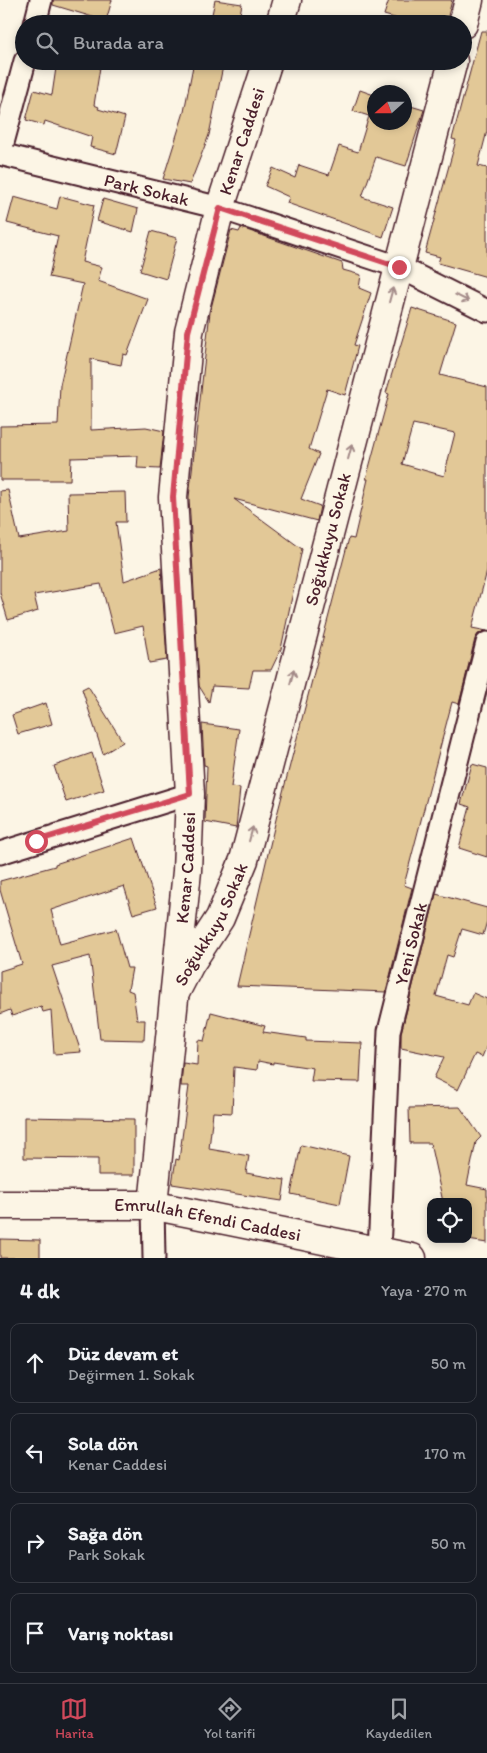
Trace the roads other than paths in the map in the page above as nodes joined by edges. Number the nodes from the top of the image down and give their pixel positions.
1 (41, 0) edge
2 (288, 0) edge
3 (470, 0) edge
4 (37, 15) edge
5 (283, 15) edge
6 (466, 15) edge
7 (23, 70) edge
8 (265, 70) edge
9 (451, 70) edge
10 (0, 154) edge
11 (220, 208) junction
12 (399, 267) junction
13 (487, 311) edge
14 (487, 643) edge
15 (190, 794) junction
16 (0, 853) edge
17 (172, 1004) junction
18 (0, 1205) edge
19 (152, 1206) junction
20 (397, 1255) edge
21 (154, 1258) edge

1 - 4 street
2 - 5 main road
3 - 6 main road
7 - 10 street
8 - 11 main road, Kenar Caddesi
9 - 12 main road, Soğukkuyu Sokak
10 - 11 street, Park Sokak
11 - 12 street, Park Sokak
11 - 15 main road, Kenar Caddesi
12 -> 13 street, Park Sokak
17 -> 12 main road, Soğukkuyu Sokak
14 - 20 street, Yeni Sokak
15 - 16 street
15 - 17 main road, Kenar Caddesi
17 - 19 main road, Kenar Caddesi
18 - 19 main road, Emrullah Efendi Caddesi
19 - 20 main road, Emrullah Efendi Caddesi
19 - 21 street

